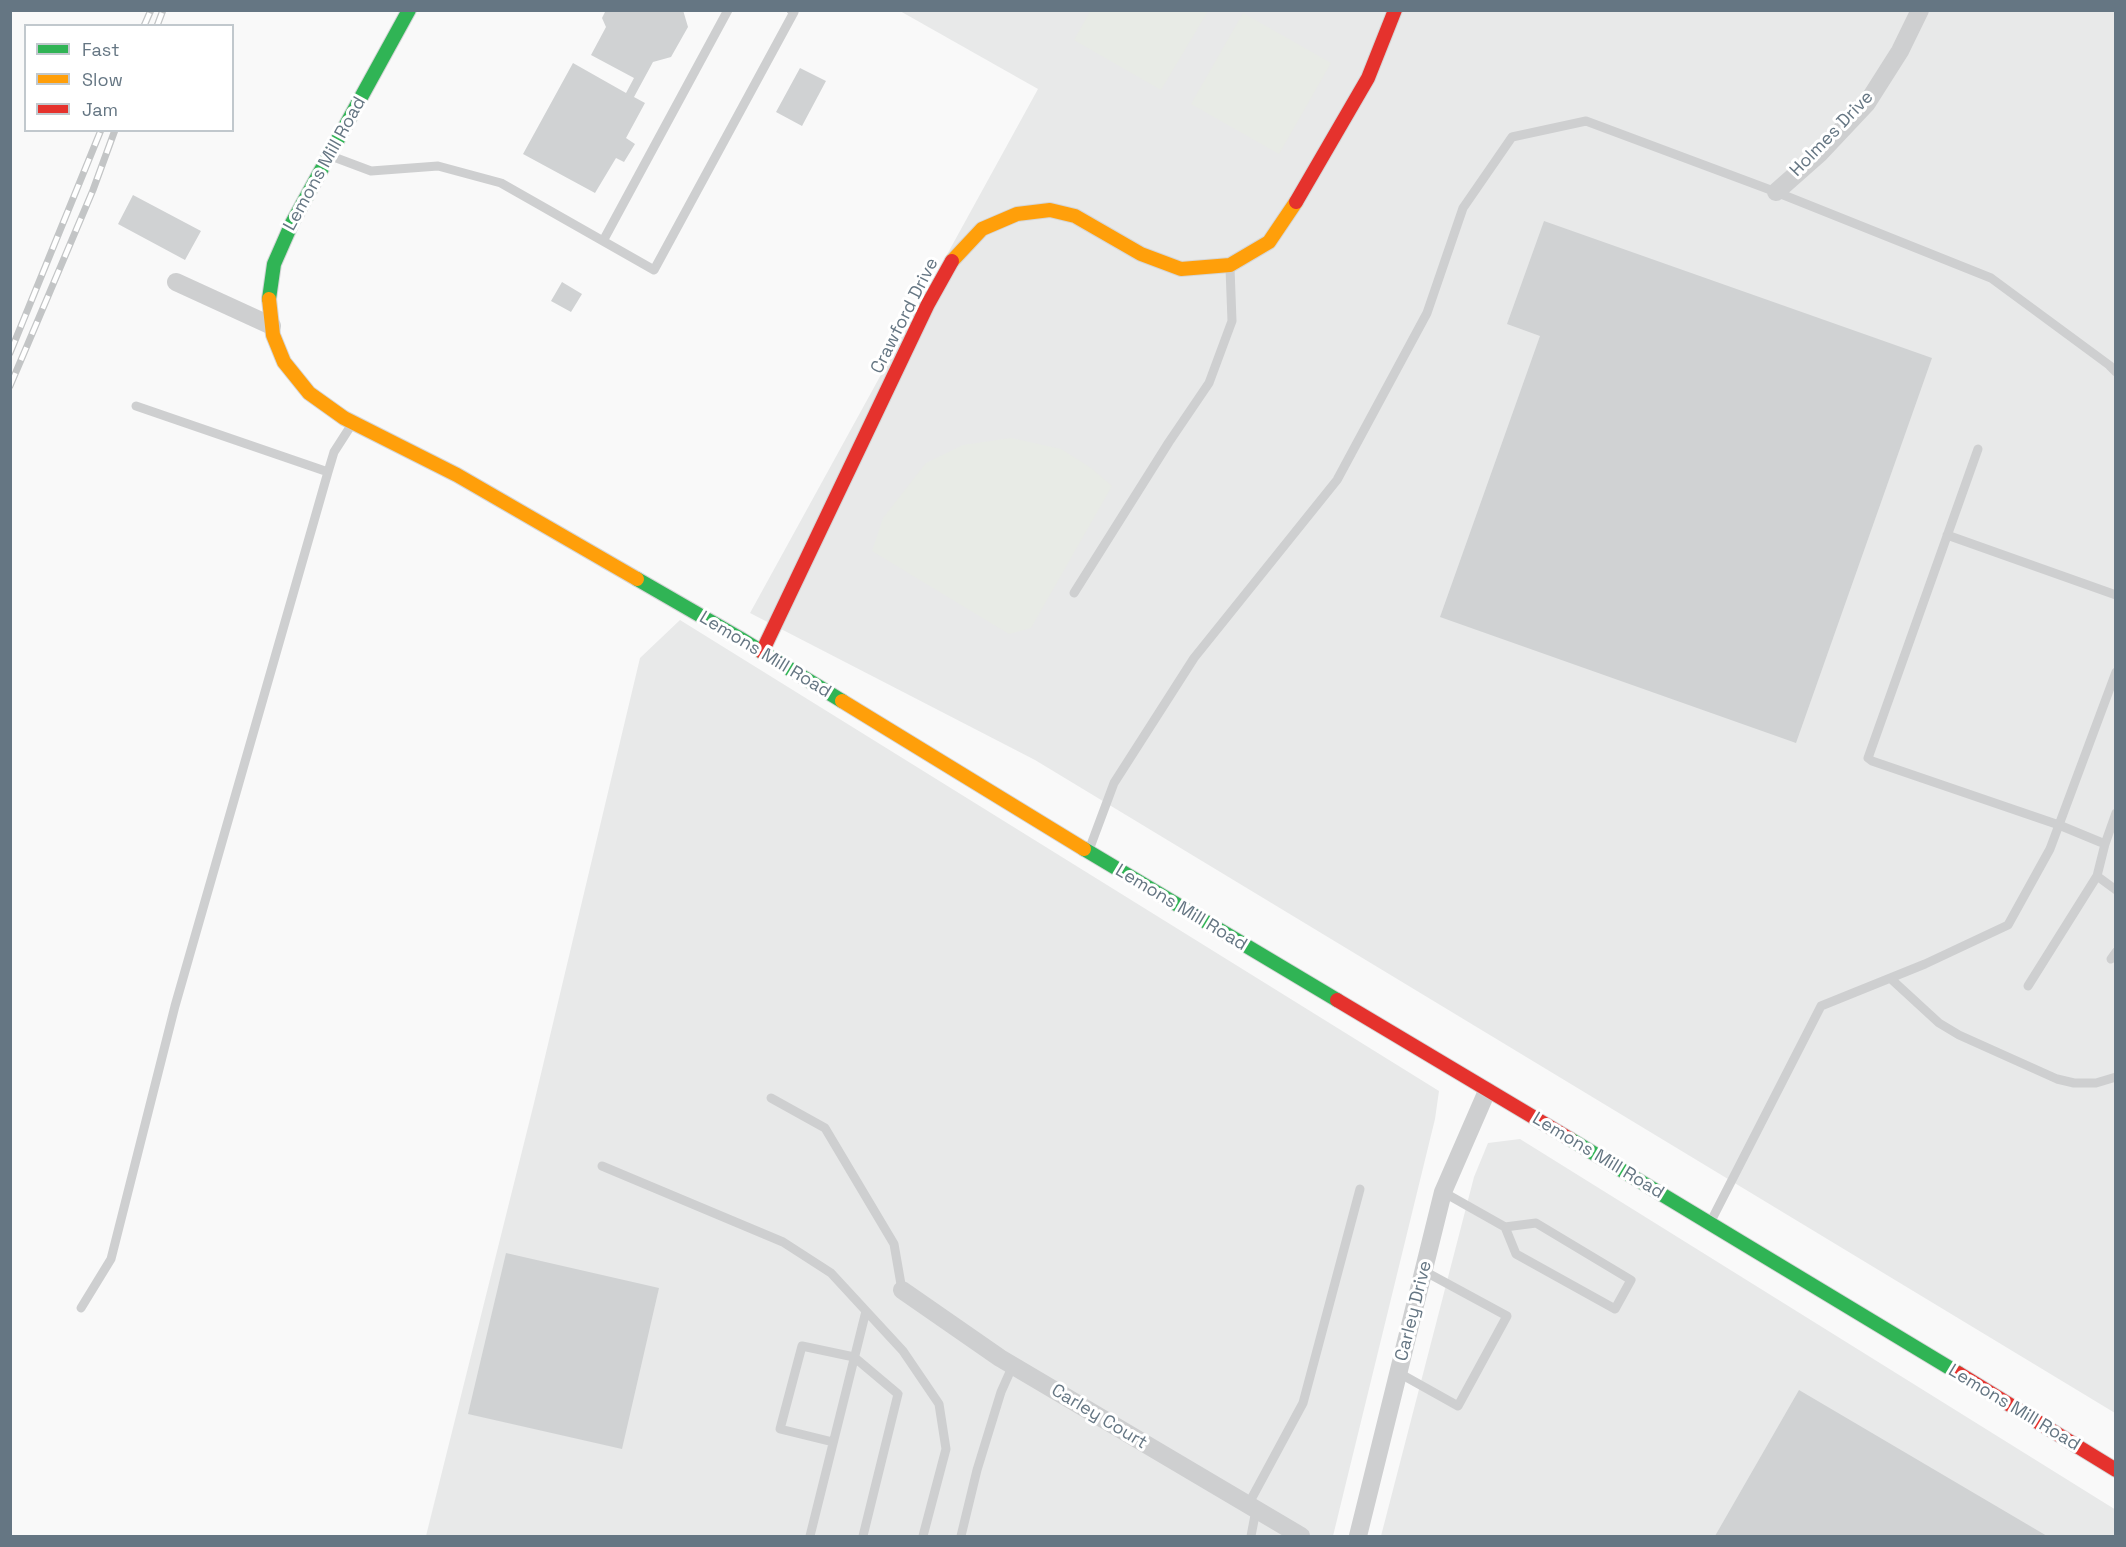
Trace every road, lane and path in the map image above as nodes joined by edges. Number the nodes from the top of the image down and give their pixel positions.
1 (409, 10) edge
2 (728, 10) edge
3 (791, 10) edge
4 (1395, 10) edge
5 (1920, 10) edge
6 (329, 155) junction
7 (1776, 192) junction
8 (603, 241) junction
9 (1230, 265) junction
10 (176, 282) dead end
11 (272, 326) junction
12 (2115, 372) edge
13 (136, 406) dead end
14 (353, 422) junction
15 (1978, 449) dead end
16 (328, 472) junction
17 (1947, 535) junction
18 (1074, 593) dead end
19 (2115, 595) edge
20 (762, 652) junction
21 (2115, 672) edge
22 (2115, 813) edge
23 (2059, 825) junction
24 (2104, 844) junction
25 (1088, 852) junction
26 (2097, 876) junction
27 (2115, 890) edge
28 (1890, 978) junction
29 (2028, 986) dead end
30 (2115, 1077) edge
31 (1487, 1091) junction
32 (771, 1098) dead end
33 (602, 1166) dead end
34 (1359, 1189) dead end
35 (1443, 1192) junction
36 (1710, 1223) junction
37 (1505, 1227) junction
38 (1424, 1270) junction
39 (902, 1290) joint
40 (81, 1308) dead end
41 (866, 1311) junction
42 (854, 1357) junction
43 (1013, 1365) junction
44 (1399, 1373) junction
45 (833, 1442) junction
46 (2115, 1470) edge
47 (1252, 1508) junction
48 (810, 1536) edge
49 (863, 1536) edge
50 (923, 1536) edge
51 (961, 1536) edge
52 (1251, 1536) edge
53 (1301, 1536) edge
54 (1358, 1536) edge

1 - 6 street, Lemons Mill Road
2 - 8 lane
3 - 8 lane
4 - 9 street, Crawford Drive
5 - 7 street, Holmes Drive
6 - 8 lane
6 - 11 street, Lemons Mill Road
7 - 12 lane
7 - 25 lane
9 - 18 lane
9 - 20 street, Crawford Drive
10 - 11 street
11 - 14 street, Lemons Mill Road
13 - 16 lane
14 - 16 lane
14 - 20 street, Lemons Mill Road
15 - 17 lane
16 - 40 lane
17 - 19 lane
17 - 23 lane
20 - 25 street, Lemons Mill Road
21 - 23 lane
22 - 24 lane
23 - 24 lane
23 - 28 lane
24 - 26 lane
25 - 31 street, Lemons Mill Road
26 - 27 lane
26 - 29 lane
28 - 30 lane
28 - 36 lane
31 - 35 street, Carley Drive
31 - 36 street, Lemons Mill Road
32 - 39 lane
33 - 41 lane
34 - 47 lane
35 - 37 lane
35 - 38 street, Carley Drive
36 - 46 street, Lemons Mill Road
37 - 37 lane
38 - 44 street, Carley Drive
38 - 44 lane
39 - 43 street, Carley Court
41 - 42 lane
41 - 50 lane
42 - 45 lane
42 - 45 lane
42 - 49 lane
43 - 47 street, Carley Court
43 - 51 lane
44 - 54 street, Carley Drive
45 - 48 lane
47 - 52 lane
47 - 53 street, Carley Court

